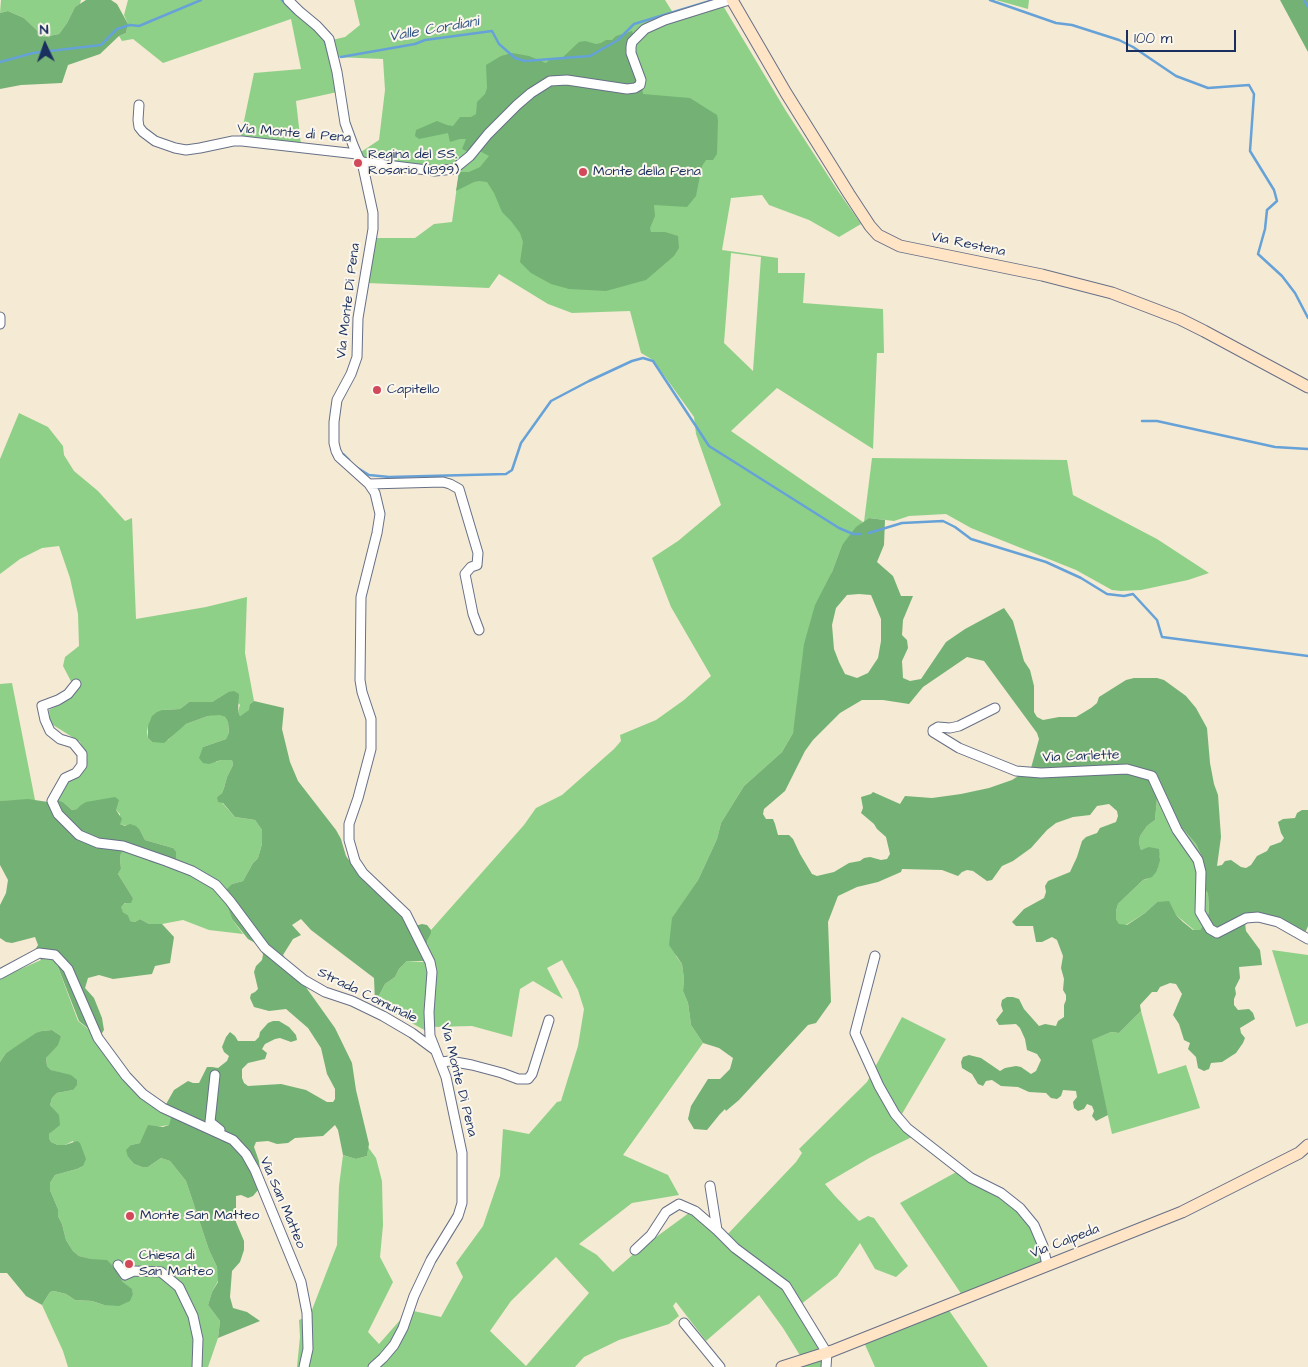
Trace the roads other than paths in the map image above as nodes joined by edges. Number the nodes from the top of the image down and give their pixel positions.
1 (288, 0) edge
2 (731, 0) edge
3 (138, 105) dead end
4 (356, 154) junction
5 (362, 162) junction
6 (0, 317) edge
7 (0, 324) edge
8 (1308, 387) edge
9 (369, 484) junction
10 (479, 630) dead end
11 (76, 684) dead end
12 (995, 708) dead end
13 (1308, 939) edge
14 (875, 956) dead end
15 (0, 974) edge
16 (549, 1020) dead end
17 (435, 1050) junction
18 (441, 1062) junction
19 (215, 1076) dead end
20 (232, 1140) junction
21 (1308, 1145) edge
22 (710, 1186) dead end
23 (717, 1230) junction
24 (635, 1250) dead end
25 (118, 1265) dead end
26 (1047, 1266) junction
27 (684, 1323) dead end
28 (827, 1353) junction
29 (197, 1367) edge
30 (304, 1367) edge
31 (373, 1367) edge
32 (720, 1367) edge
33 (782, 1367) edge
34 (826, 1367) edge

1 - 4 street, Via Monte di Pena
2 - 5 street, Via Monte Di Pena
2 - 8 street, Via Restena
3 - 4 street, Via Monte di Pena
4 - 5 street, Via Monte di Pena
5 - 9 street, Via Monte Di Pena
6 - 7 street
9 - 10 street
9 - 17 street, Via Monte Di Pena
11 - 17 street, Strada Comunale
12 - 13 street, Via Carlette
14 - 26 street
15 - 20 street, Via San Matteo
16 - 18 street
17 - 18 street, Via Monte Di Pena
18 - 31 street, Via Monte Di Pena
19 - 20 street
20 - 30 street, Via San Matteo
21 - 26 street, Via Calpeda
22 - 23 street
23 - 24 street
23 - 28 street
25 - 29 street
26 - 28 street, Via Calpeda
27 - 32 street
28 - 33 street, Via Calpeda
28 - 34 street

